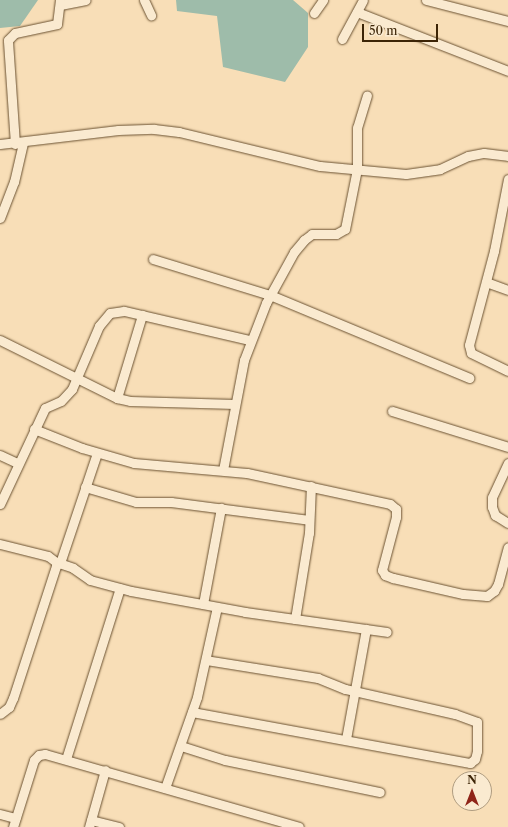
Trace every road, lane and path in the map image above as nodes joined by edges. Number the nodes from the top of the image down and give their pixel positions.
1 (86, 0) edge
2 (144, 0) edge
3 (323, 0) edge
4 (363, 0) edge
5 (426, 0) edge
6 (60, 2) edge
7 (357, 12) junction
8 (314, 13) dead end
9 (151, 15) dead end
10 (508, 21) edge
11 (342, 39) dead end
12 (508, 71) edge
13 (367, 95) dead end
14 (19, 143) junction
15 (0, 144) edge
16 (508, 156) edge
17 (357, 169) junction
18 (508, 179) edge
19 (0, 218) edge
20 (153, 259) dead end
21 (486, 282) junction
22 (508, 290) edge
23 (270, 295) junction
24 (142, 315) junction
25 (0, 340) edge
26 (250, 340) junction
27 (508, 371) edge
28 (469, 378) dead end
29 (77, 379) junction
30 (117, 398) junction
31 (235, 404) junction
32 (392, 411) dead end
33 (34, 429) junction
34 (508, 447) edge
35 (97, 452) junction
36 (0, 456) edge
37 (17, 462) junction
38 (508, 463) edge
39 (223, 470) junction
40 (311, 486) junction
41 (85, 487) junction
42 (0, 504) edge
43 (221, 508) junction
44 (310, 520) junction
45 (508, 523) edge
46 (0, 544) edge
47 (508, 547) edge
48 (58, 562) junction
49 (120, 588) junction
50 (203, 604) junction
51 (217, 607) junction
52 (295, 619) junction
53 (366, 629) junction
54 (387, 632) dead end
55 (206, 660) junction
56 (355, 691) junction
57 (192, 712) junction
58 (0, 714) edge
59 (346, 739) junction
60 (180, 746) junction
61 (66, 759) junction
62 (105, 770) junction
63 (166, 788) junction
64 (380, 792) dead end
65 (0, 814) edge
66 (14, 823) edge
67 (90, 824) edge
68 (295, 826) edge
69 (119, 827) edge

1 - 6 street
2 - 9 street
3 - 8 street
4 - 7 street
5 - 10 street
6 - 14 street
7 - 11 street
7 - 12 street
13 - 17 street
14 - 15 street
14 - 17 street
14 - 19 street
16 - 17 street
17 - 23 street
18 - 21 street
20 - 23 street
21 - 22 street
21 - 27 street
23 - 26 street
23 - 28 street
24 - 26 street
24 - 29 street
24 - 30 street
25 - 29 street
26 - 31 street
29 - 30 street
29 - 33 street
30 - 31 street
31 - 39 street
32 - 34 street
33 - 35 street
33 - 37 street
35 - 39 street
35 - 41 street
36 - 37 street
37 - 42 street
38 - 45 street
39 - 40 street
40 - 44 street
40 - 47 street
41 - 43 street
41 - 48 street
43 - 44 street
43 - 50 street
44 - 52 street
46 - 48 street
48 - 49 street
48 - 58 street
49 - 50 street
49 - 61 street
50 - 51 street
51 - 52 street
51 - 55 street
52 - 53 street
53 - 54 street
53 - 56 street
55 - 56 street
55 - 57 street
56 - 59 street
56 - 59 street
57 - 59 street
57 - 60 street
60 - 63 street
60 - 64 street
61 - 62 street
61 - 66 street
62 - 63 street
62 - 67 street
63 - 68 street
65 - 66 street
67 - 69 street

